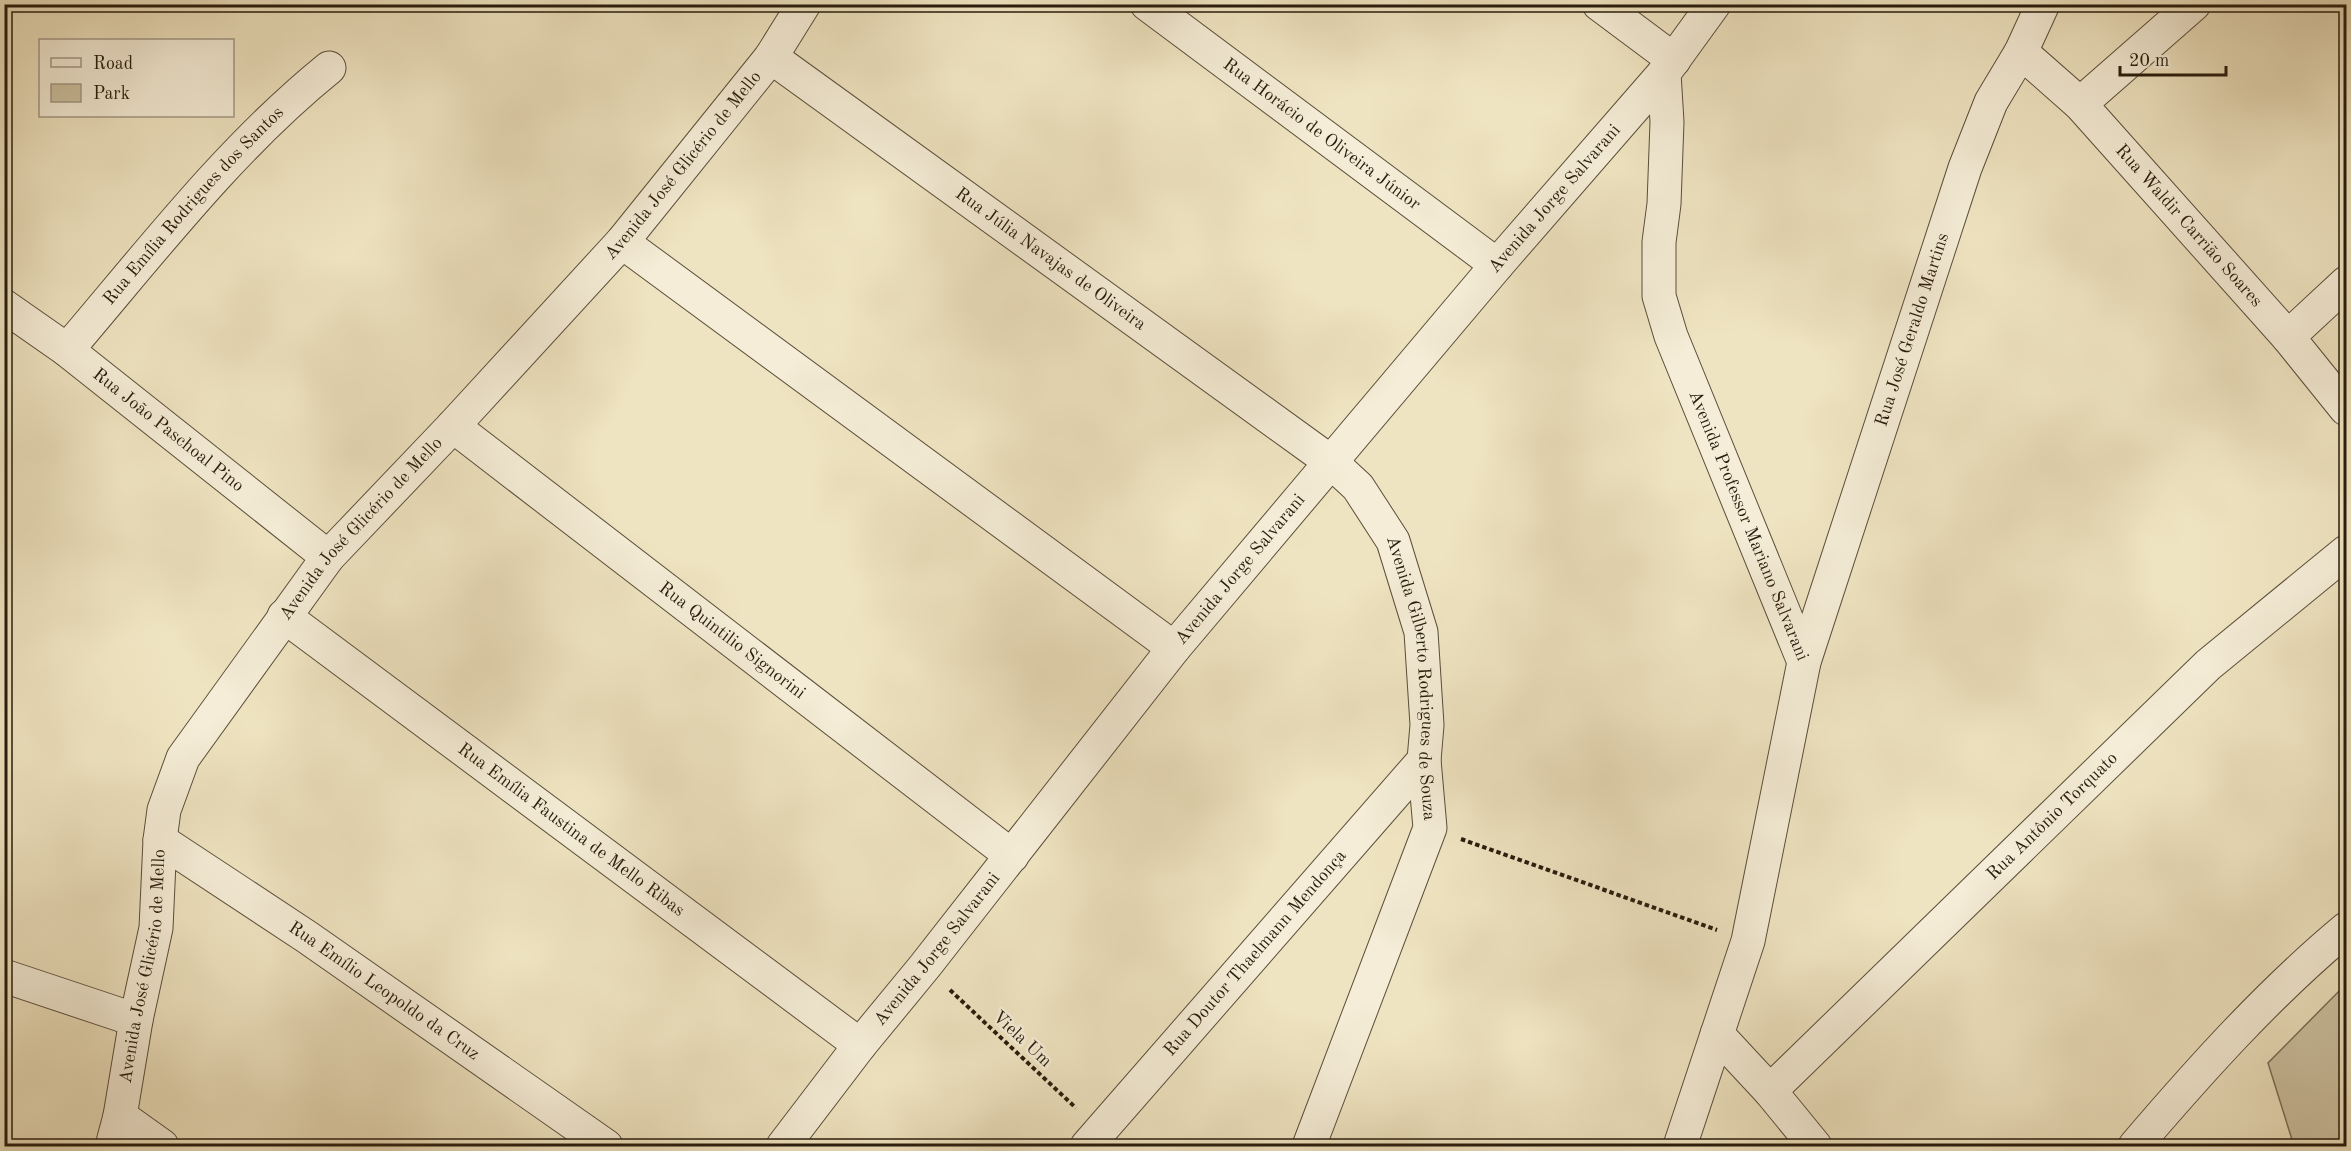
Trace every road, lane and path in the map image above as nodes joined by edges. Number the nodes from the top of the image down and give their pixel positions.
1 (804, 4) edge
2 (1147, 4) edge
3 (1599, 4) edge
4 (1714, 4) edge
5 (2043, 4) edge
6 (2194, 4) edge
7 (2021, 52) junction
8 (771, 57) junction
9 (1669, 66) junction
10 (328, 68) dead end
11 (2080, 104) junction
12 (622, 242) junction
13 (1497, 265) junction
14 (2346, 283) edge
15 (4, 306) edge
16 (2288, 337) junction
17 (67, 350) junction
18 (2346, 409) edge
19 (453, 426) junction
20 (1331, 462) junction
21 (2346, 552) edge
22 (328, 557) junction
23 (284, 616) junction
24 (1174, 648) junction
25 (1804, 662) junction
26 (1424, 760) junction
27 (1430, 828) junction
28 (160, 840) junction
29 (1012, 856) junction
30 (2346, 929) edge
31 (1749, 941) junction
32 (925, 966) junction
33 (4, 976) edge
34 (136, 1020) junction
35 (1718, 1034) junction
36 (860, 1045) junction
37 (1770, 1091) junction
38 (116, 1131) edge
39 (1094, 1139) edge
40 (162, 1146) edge
41 (606, 1146) edge
42 (783, 1146) edge
43 (1309, 1146) edge
44 (1680, 1146) edge
45 (1815, 1146) edge
46 (2135, 1146) edge

1 - 8 street, Avenida José Glicério de Mello
2 - 13 street, Rua Horácio de Oliveira Júnior
3 - 9 street
4 - 9 street, Avenida Jorge Salvarani
5 - 7 street, Rua José Geraldo Martins
6 - 11 street
7 - 11 street, Rua Waldir Carrião Soares
7 - 25 street, Rua José Geraldo Martins
8 - 12 street, Avenida José Glicério de Mello
8 - 20 street, Rua Júlia Navajas de Oliveira
9 - 13 street, Avenida Jorge Salvarani
9 - 25 street, Avenida Professor Mariano Salvarani
10 - 17 street, Rua Emília Rodrigues dos Santos
11 - 16 street, Rua Waldir Carrião Soares
12 - 19 street, Avenida José Glicério de Mello
12 - 24 street
13 - 20 street, Avenida Jorge Salvarani
14 - 16 street
15 - 17 street, Rua João Paschoal Pino
16 - 18 street, Rua Waldir Carrião Soares
17 - 22 street, Rua João Paschoal Pino
19 - 22 street, Avenida José Glicério de Mello
19 - 29 street, Rua Quintilio Signorini
20 - 24 street, Avenida Jorge Salvarani
20 - 26 street, Avenida Gilberto Rodrigues de Souza
21 - 37 street, Rua Antônio Torquato
22 - 23 street, Avenida José Glicério de Mello
23 - 28 street, Avenida José Glicério de Mello
23 - 36 street, Rua Emília Faustina de Mello Ribas
24 - 29 street, Avenida Jorge Salvarani
25 - 31 street, Avenida Professor Mariano Salvarani
26 - 27 street, Avenida Gilberto Rodrigues de Souza
26 - 39 street, Rua Doutor Thaelmann Mendonça
27 - 31 path
27 - 43 street, Avenida Gilberto Rodrigues de Souza
28 - 34 street, Avenida José Glicério de Mello
28 - 41 street, Rua Emílio Leopoldo da Cruz
29 - 32 street, Avenida Jorge Salvarani
30 - 46 street
31 - 35 street, Avenida Professor Mariano Salvarani
32 - 36 street, Avenida Jorge Salvarani
32 - 39 path, Viela Um
33 - 34 street
34 - 38 street, Avenida José Glicério de Mello
35 - 37 street
35 - 44 street, Avenida Professor Mariano Salvarani
36 - 42 street, Avenida Jorge Salvarani
37 - 45 street
38 - 40 street

